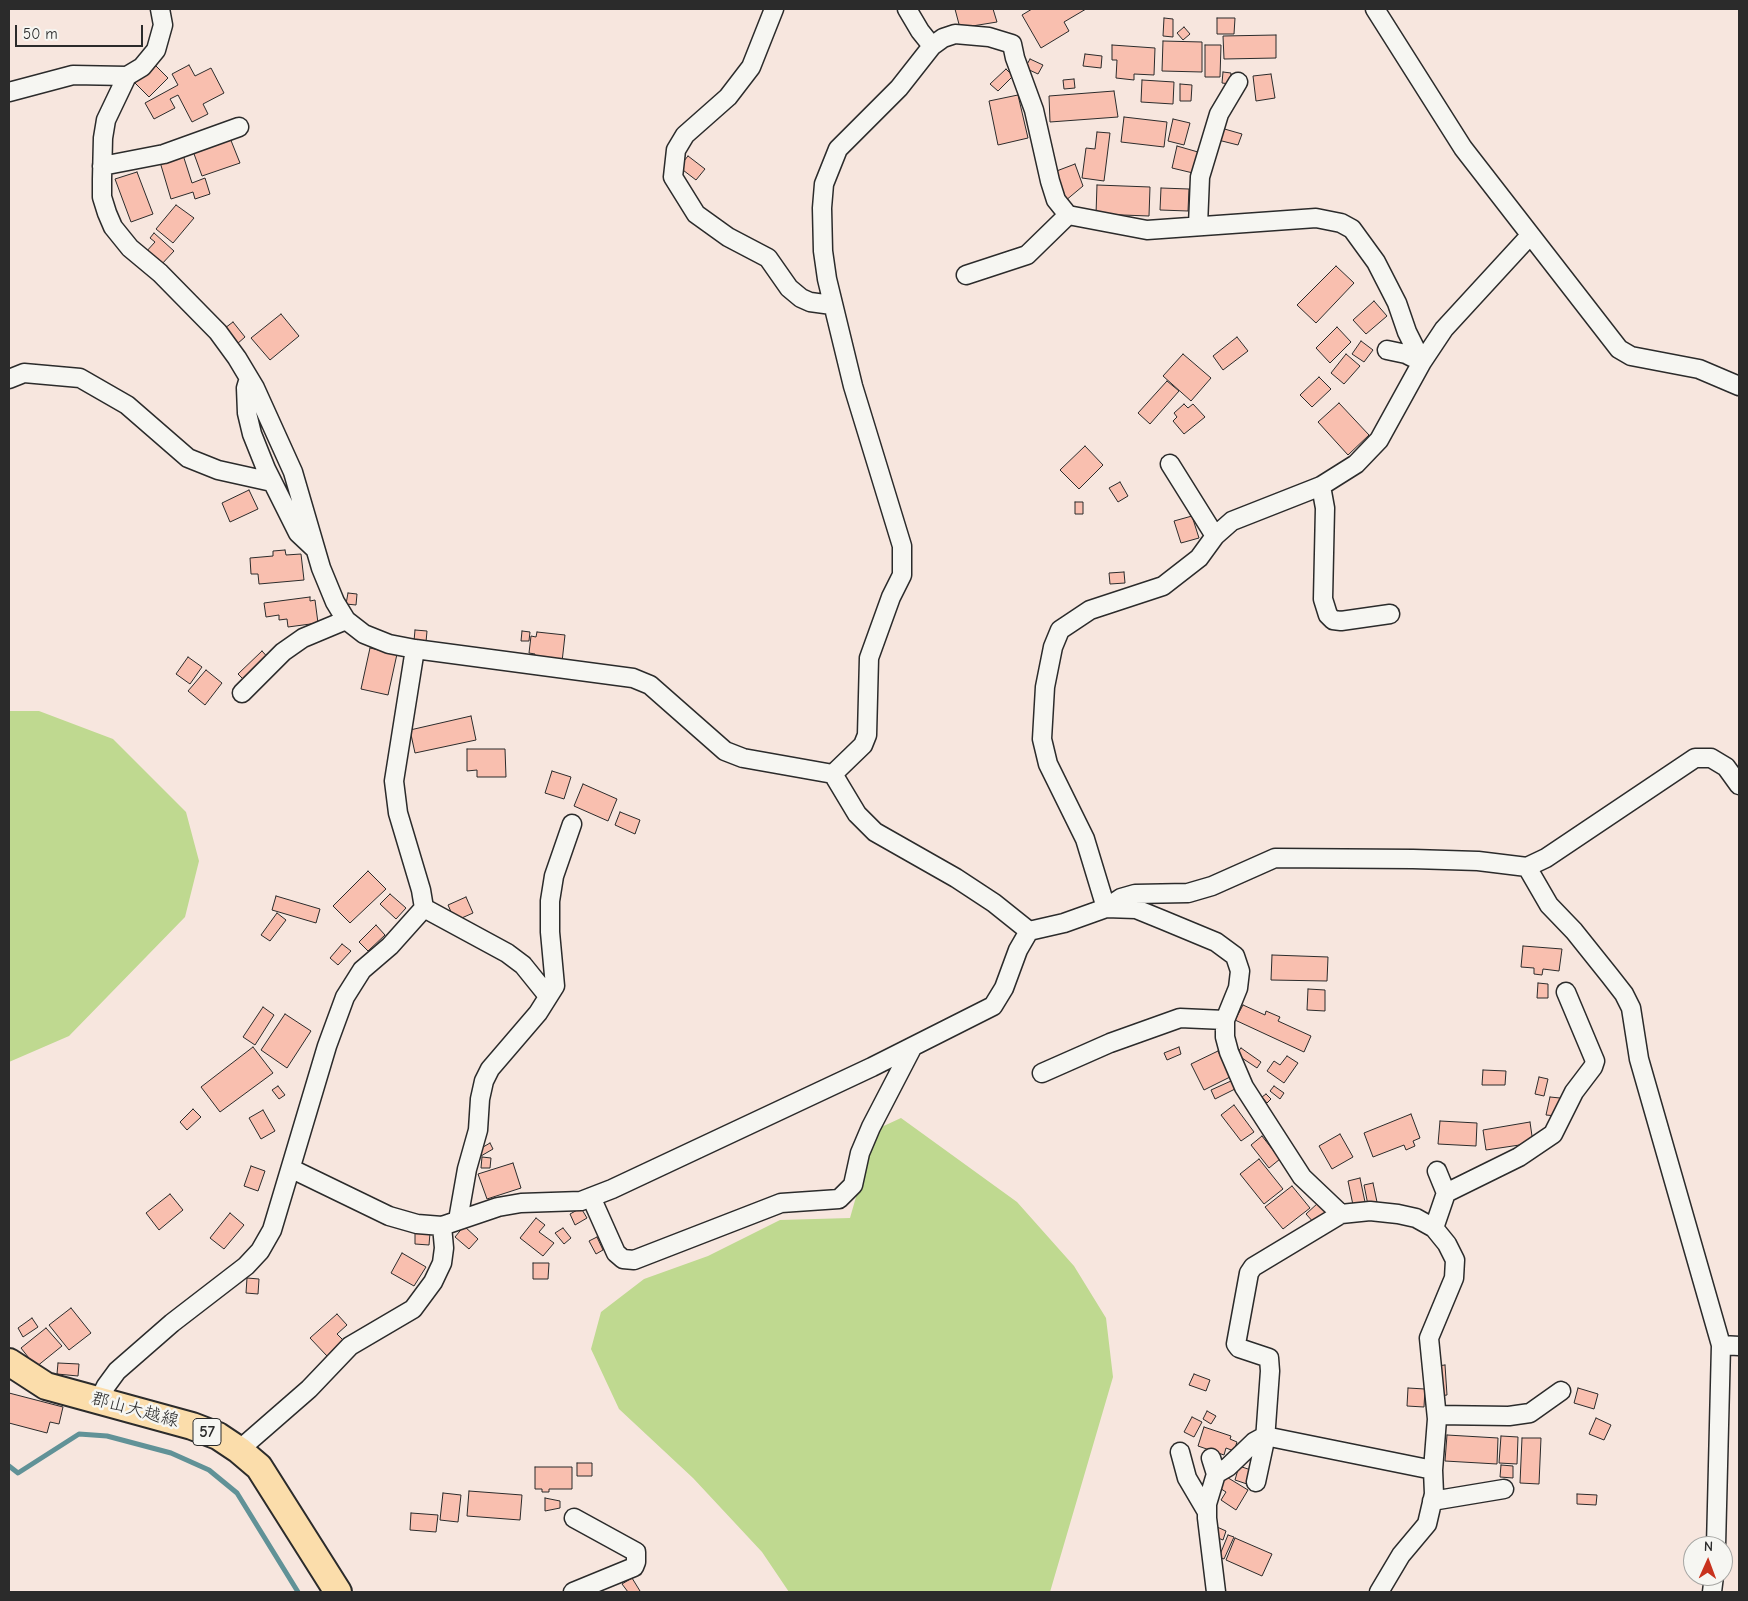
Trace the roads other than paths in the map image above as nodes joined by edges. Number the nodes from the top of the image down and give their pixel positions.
1 (160, 9) edge
2 (907, 9) edge
3 (1375, 9) edge
4 (770, 10) edge
5 (932, 46) junction
6 (127, 76) junction
7 (1238, 82) dead end
8 (9, 92) edge
9 (239, 127) dead end
10 (102, 166) junction
11 (1068, 215) junction
12 (1198, 226) junction
13 (1531, 237) junction
14 (966, 275) dead end
15 (832, 305) junction
16 (1387, 350) dead end
17 (1422, 362) junction
18 (249, 378) junction
19 (9, 379) edge
20 (1739, 386) edge
21 (1170, 464) dead end
22 (272, 482) junction
23 (1321, 486) junction
24 (1215, 536) junction
25 (315, 549) junction
26 (1390, 614) dead end
27 (346, 620) junction
28 (415, 649) junction
29 (242, 693) dead end
30 (833, 774) junction
31 (1739, 785) edge
32 (572, 824) dead end
33 (1527, 867) junction
34 (424, 908) junction
35 (1106, 908) junction
36 (1029, 931) junction
37 (1566, 992) dead end
38 (548, 996) junction
39 (1226, 1020) junction
40 (912, 1048) junction
41 (1042, 1073) dead end
42 (292, 1169) junction
43 (1437, 1171) dead end
44 (1446, 1193) junction
45 (590, 1197) junction
46 (1341, 1214) junction
47 (450, 1223) junction
48 (1434, 1228) junction
49 (1721, 1345) junction
50 (1739, 1346) edge
51 (9, 1362) edge
52 (1561, 1391) dead end
53 (99, 1400) junction
54 (1437, 1415) junction
55 (1264, 1436) junction
56 (239, 1450) junction
57 (1180, 1452) dead end
58 (1433, 1470) junction
59 (1256, 1482) dead end
60 (1504, 1489) dead end
61 (1432, 1501) junction
62 (1207, 1512) junction
63 (574, 1518) dead end
64 (1716, 1536) edge
65 (338, 1592) edge
66 (573, 1592) edge
67 (1216, 1592) edge
68 (1379, 1592) edge

1 - 6 street
2 - 5 street
3 - 13 street
4 - 15 street
5 - 11 street
5 - 15 street
6 - 8 street
6 - 10 street
7 - 12 street
9 - 10 street
10 - 18 street
11 - 12 street
11 - 14 street
12 - 17 street
13 - 17 street
13 - 20 street
15 - 30 street
16 - 17 street
17 - 23 street
18 - 22 street
18 - 25 street
19 - 22 street
21 - 24 street
22 - 25 street
23 - 24 street
23 - 26 street
24 - 35 street
25 - 27 street
27 - 28 street
27 - 29 street
28 - 30 street
28 - 34 street
30 - 36 street
31 - 33 street
32 - 38 street
33 - 35 street
33 - 49 street
34 - 38 street
34 - 42 street
35 - 36 street
35 - 39 street
36 - 40 street
37 - 44 street
38 - 47 street
39 - 41 street
39 - 46 street
40 - 45 street
40 - 45 street
42 - 47 street
42 - 53 street
43 - 44 street
44 - 48 street
45 - 47 street
46 - 48 street
46 - 55 street
47 - 56 street
48 - 54 street
49 - 50 street
49 - 64 street
51 - 53 main road, 郡山大越線 / 57
52 - 54 street
53 - 56 main road, 郡山大越線 / 57
54 - 58 street
55 - 58 street
55 - 59 street
55 - 62 street
56 - 65 main road, 郡山大越線 / 57
57 - 62 street
58 - 61 street
60 - 61 street
61 - 68 street
62 - 67 street
63 - 66 street

